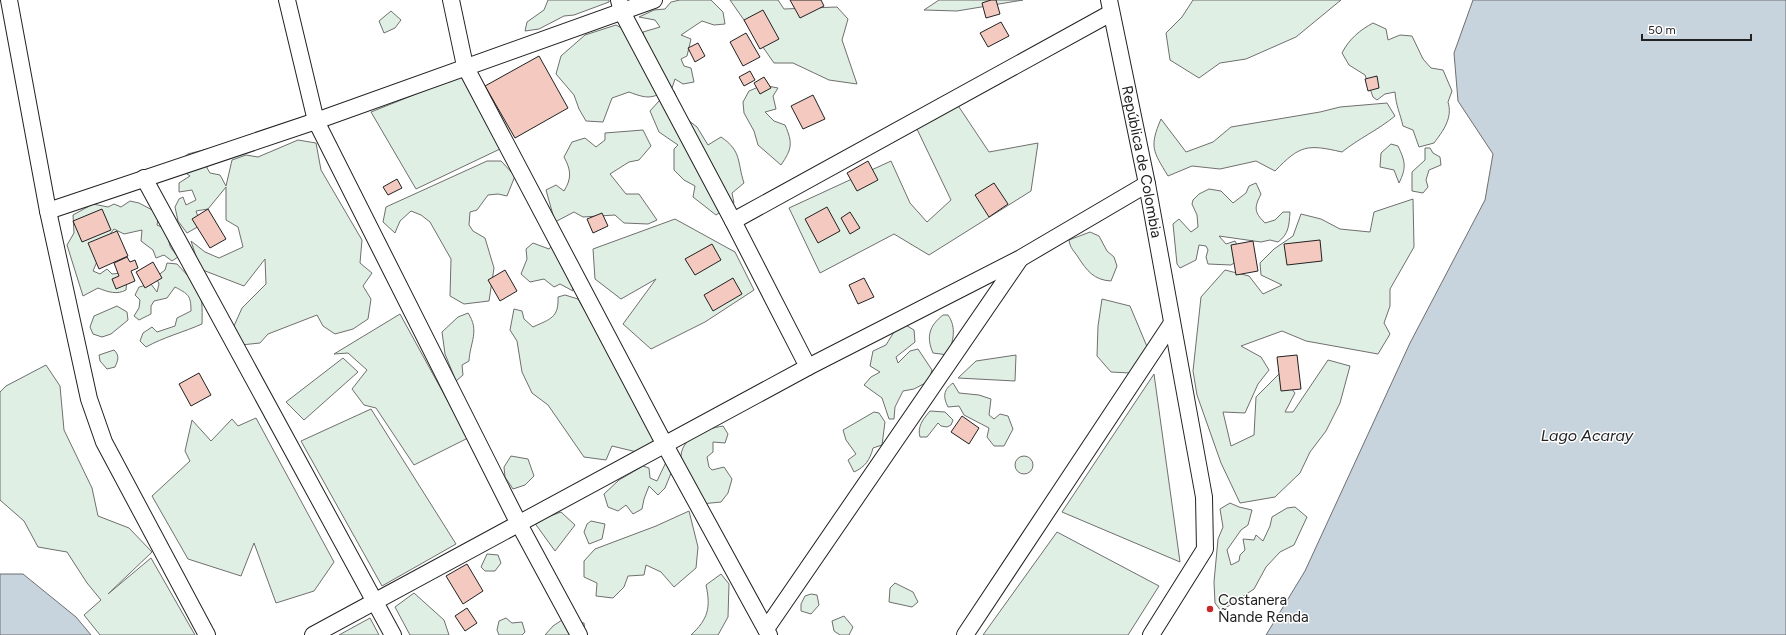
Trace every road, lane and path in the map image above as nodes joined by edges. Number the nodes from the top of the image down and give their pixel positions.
1 (9, 0) edge
2 (287, 0) edge
3 (450, 0) edge
4 (654, 0) edge
5 (620, 6) edge
6 (1110, 6) edge
7 (465, 66) junction
8 (316, 121) junction
9 (144, 178) junction
10 (1147, 184) junction
11 (48, 211) junction
12 (733, 221) junction
13 (1021, 258) junction
14 (1172, 323) junction
15 (808, 367) junction
16 (665, 445) junction
17 (519, 524) junction
18 (376, 601) junction
19 (768, 632) edge
20 (207, 635) edge
21 (313, 635) edge
22 (393, 635) edge
23 (579, 635) edge
24 (965, 635) edge
25 (1151, 635) edge

1 - 11 street
2 - 8 street
3 - 7 street
4 - 5 street
5 - 7 street
5 - 12 street
6 - 10 street, República de Colombia
6 - 12 street
7 - 8 street
7 - 16 street
8 - 9 street
8 - 17 street
9 - 11 street
9 - 18 street
10 - 13 street
10 - 14 street, República de Colombia
11 - 20 street
12 - 15 street
13 - 15 street
13 - 19 street
14 - 24 street
14 - 25 street, República de Colombia
15 - 16 street
16 - 17 street
16 - 19 street
17 - 18 street
17 - 23 street
18 - 21 street
18 - 22 street

